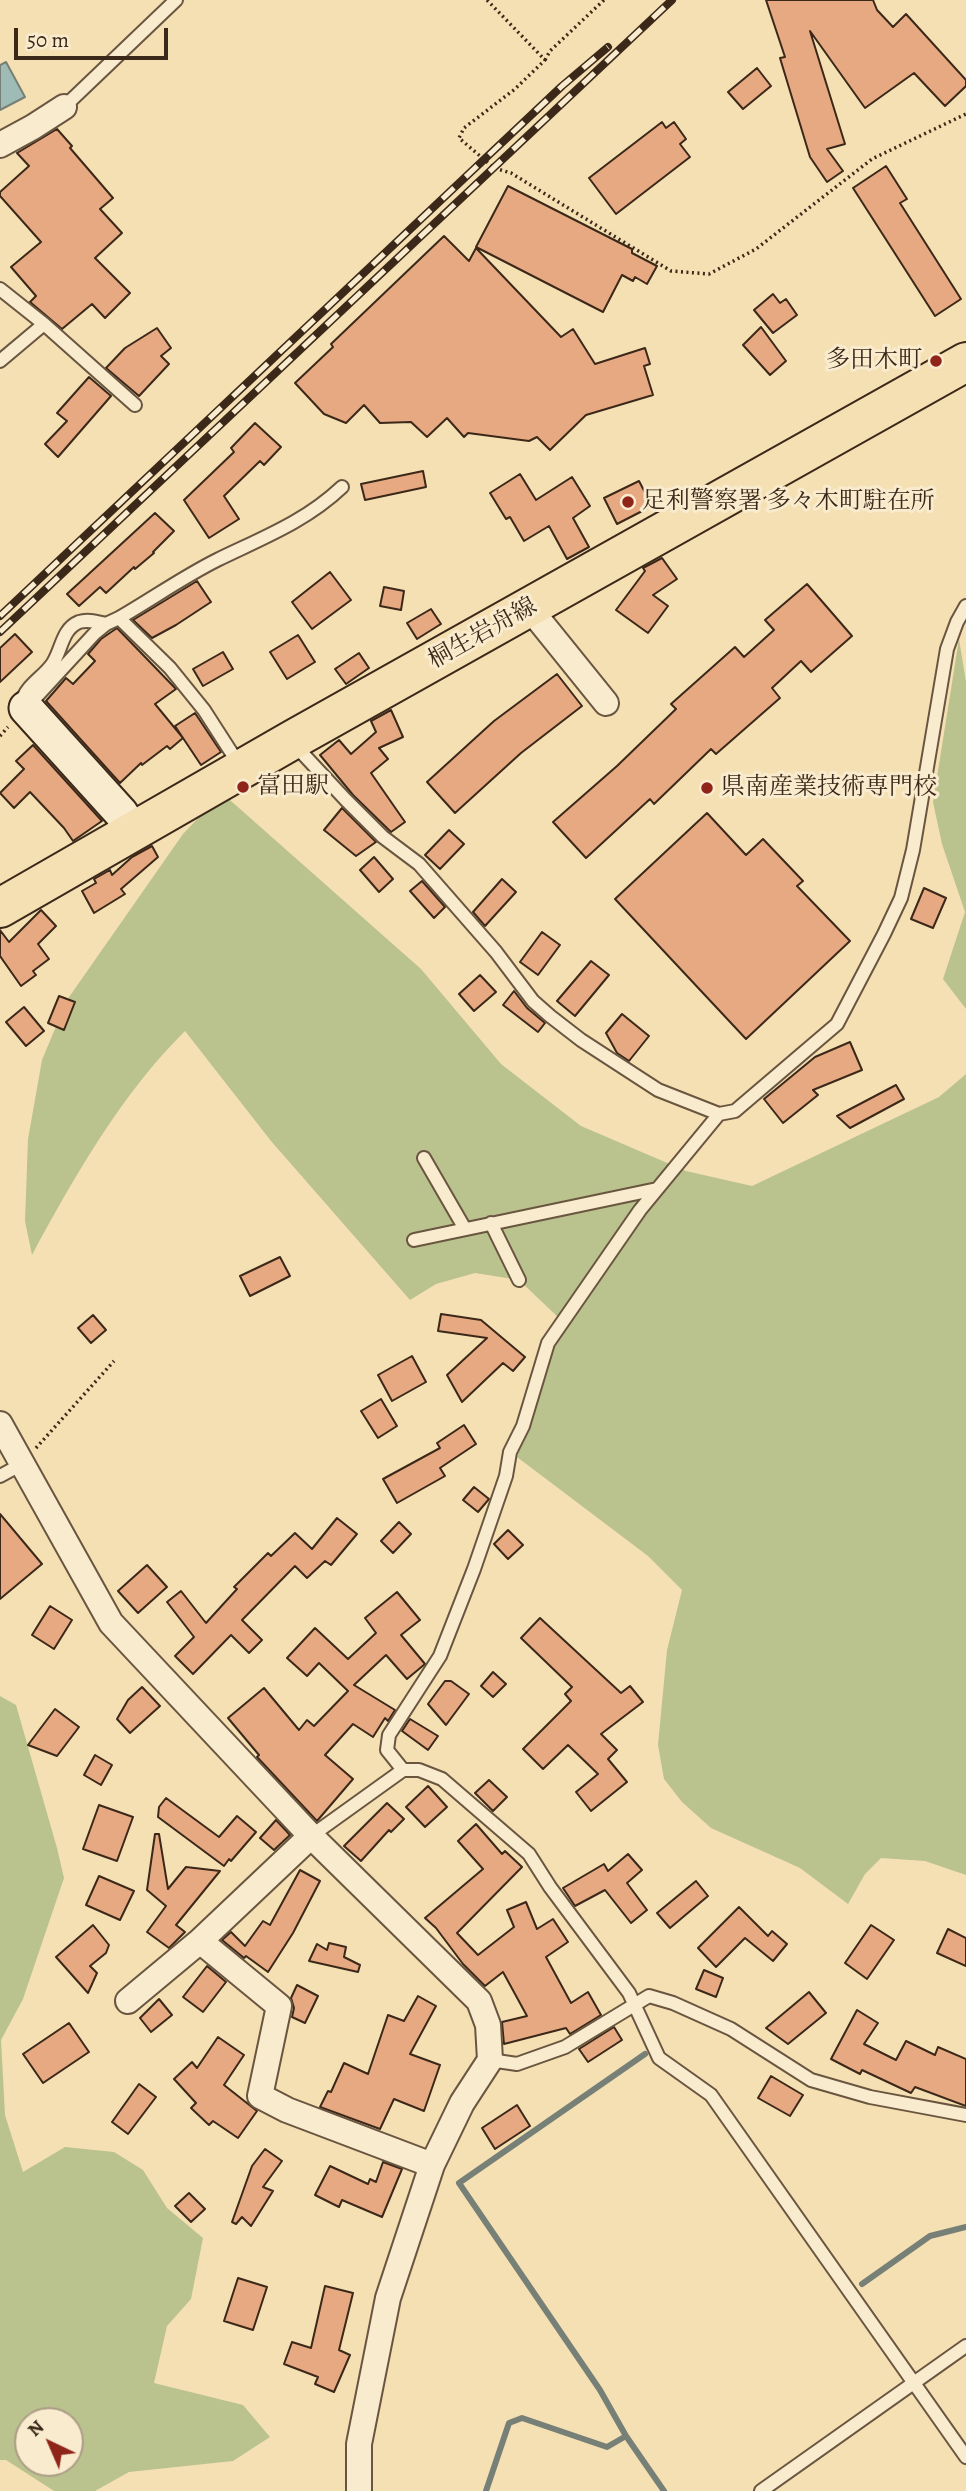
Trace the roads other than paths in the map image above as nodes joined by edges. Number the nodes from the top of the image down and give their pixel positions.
1 (176, 0) edge
2 (64, 107) joint
3 (0, 145) edge
4 (0, 289) edge
5 (44, 324) junction
6 (0, 361) edge
7 (966, 362) edge
8 (135, 405) dead end
9 (342, 487) dead end
10 (534, 606) junction
11 (966, 606) edge
12 (119, 618) junction
13 (106, 624) junction
14 (606, 703) dead end
15 (26, 708) junction
16 (294, 739) junction
17 (241, 769) junction
18 (133, 832) junction
19 (0, 908) edge
20 (719, 1114) junction
21 (425, 1158) dead end
22 (657, 1189) junction
23 (491, 1223) junction
24 (465, 1229) junction
25 (414, 1240) dead end
26 (519, 1280) dead end
27 (0, 1424) edge
28 (22, 1464) junction
29 (0, 1476) edge
30 (402, 1770) junction
31 (311, 1836) junction
32 (200, 1941) junction
33 (128, 2001) dead end
34 (633, 2006) junction
35 (490, 2060) junction
36 (966, 2115) edge
37 (432, 2165) junction
38 (966, 2346) edge
39 (913, 2383) junction
40 (966, 2457) edge
41 (359, 2491) edge
42 (761, 2491) edge

1 - 2 lane
2 - 3 street
4 - 5 lane
5 - 6 lane
5 - 8 lane
7 - 10 main road, 桐生岩舟線
9 - 12 lane
10 - 14 street
10 - 16 main road, 桐生岩舟線
11 - 20 lane
12 - 13 lane
12 - 17 lane
13 - 15 lane
13 - 15 lane
15 - 18 main road
16 - 17 main road, 桐生岩舟線
16 - 20 lane
17 - 18 main road, 桐生岩舟線
18 - 19 main road, 桐生岩舟線
20 - 22 lane
21 - 24 lane
22 - 23 lane
22 - 30 lane
23 - 24 lane
23 - 26 lane
24 - 25 lane
27 - 28 street
28 - 29 lane
28 - 31 street
30 - 31 lane
30 - 34 lane
31 - 32 street
31 - 35 street
32 - 33 street
32 - 37 street
34 - 35 lane
34 - 36 lane
34 - 39 lane
35 - 37 street
37 - 41 street
38 - 39 lane
39 - 40 lane
39 - 42 lane

